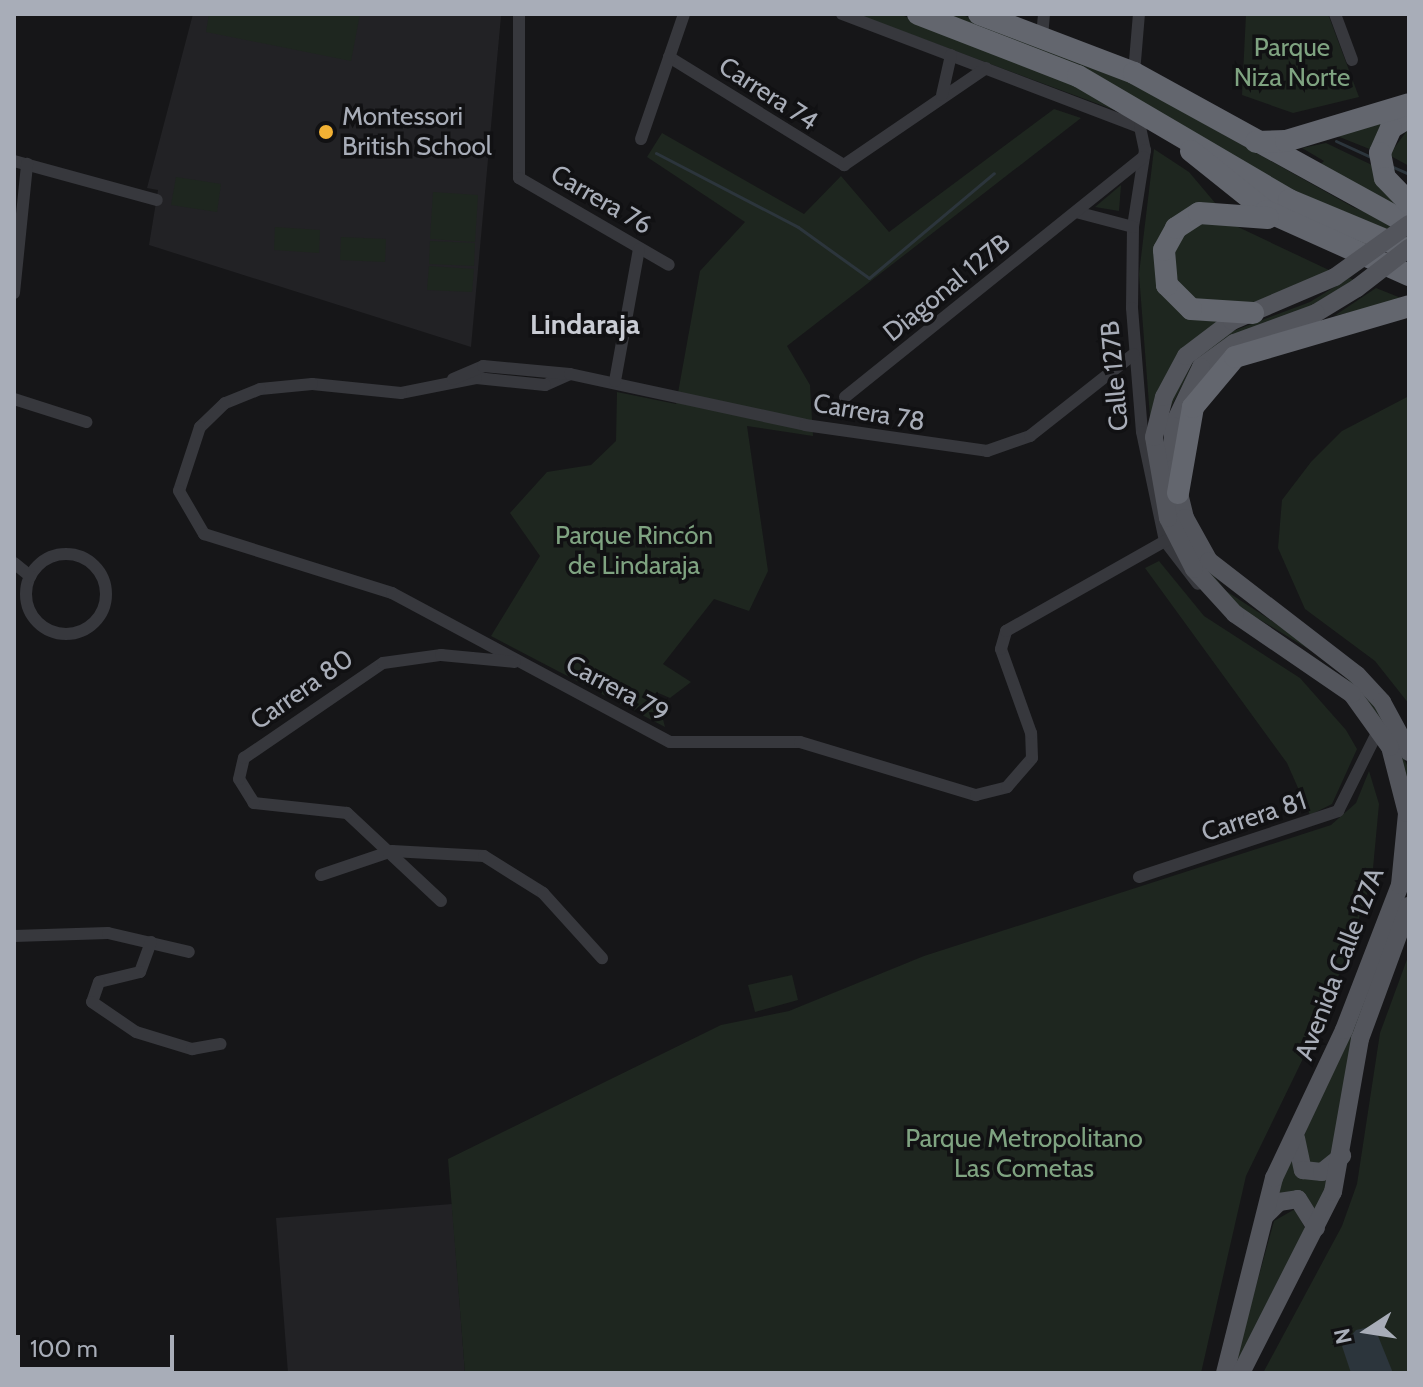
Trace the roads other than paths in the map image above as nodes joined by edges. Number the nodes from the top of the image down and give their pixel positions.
1 (519, 14) edge
2 (684, 14) edge
3 (842, 14) edge
4 (918, 14) edge
5 (979, 14) edge
6 (1044, 14) edge
7 (1139, 14) edge
8 (1335, 14) edge
9 (1042, 37) junction
10 (951, 55) junction
11 (669, 57) junction
12 (1352, 60) dead end
13 (986, 68) junction
14 (1134, 73) junction
15 (941, 98) junction
16 (1409, 104) edge
17 (1409, 117) edge
18 (1168, 127) junction
19 (641, 139) dead end
20 (1253, 142) junction
21 (1144, 157) junction
22 (20, 162) edge
23 (157, 200) dead end
24 (1409, 203) edge
25 (1076, 212) junction
26 (1286, 222) junction
27 (1409, 224) edge
28 (1133, 227) junction
29 (1355, 233) junction
30 (639, 249) junction
31 (1409, 249) edge
32 (1409, 261) edge
33 (669, 265) dead end
34 (1409, 275) edge
35 (14, 293) edge
36 (1409, 306) edge
37 (1253, 313) junction
38 (1134, 354) junction
39 (615, 381) junction
40 (845, 397) dead end
41 (14, 399) edge
42 (86, 422) dead end
43 (1178, 493) junction
44 (204, 534) joint
45 (1165, 541) junction
46 (14, 563) edge
47 (30, 576) junction
48 (1213, 594) junction
49 (518, 662) junction
50 (1379, 729) junction
51 (1409, 752) edge
52 (392, 851) junction
53 (321, 875) dead end
54 (1139, 877) dead end
55 (441, 901) dead end
56 (1409, 906) edge
57 (14, 936) edge
58 (151, 942) junction
59 (189, 952) dead end
60 (602, 958) dead end
61 (221, 1044) dead end
62 (1297, 1132) junction
63 (1342, 1156) junction
64 (1265, 1216) junction
65 (1316, 1228) junction
66 (1225, 1373) edge
67 (1241, 1373) edge

1 - 30 street, Carrera 76
2 - 11 street
3 - 10 street
4 - 18 highway
5 - 9 highway
6 - 9 street
7 - 14 street
8 - 12 street
9 - 14 highway
10 - 13 street
10 - 15 street
11 - 15 street, Carrera 74
11 - 19 street
13 - 15 street
13 - 21 street, Calle 127B
14 - 20 highway
16 - 20 highway
17 - 24 highway
18 - 26 highway
18 - 29 highway
20 - 27 highway
21 - 25 street, Diagonal 127B
21 - 28 street, Calle 127B
22 - 23 street
22 - 35 street
25 - 28 street
25 - 40 street, Diagonal 127B
26 - 34 highway
26 - 37 highway
27 - 37 main road, Avenida Calle 127A, bridge
28 - 38 street, Calle 127B
29 - 31 highway
29 - 32 highway
30 - 33 street, Carrera 76
30 - 39 street
31 - 43 main road, bridge
36 - 43 highway
37 - 48 main road, Avenida Calle 127A
38 - 39 street, Carrera 78
38 - 45 street, Calle 127B
39 - 44 street, Carrera 78
41 - 42 street
43 - 51 main road
44 - 49 street, Carrera 79
45 - 48 street, Calle 127B
45 - 49 street, Carrera 79
46 - 47 street
47 - 47 street
48 - 50 main road, Avenida Calle 127A
49 - 52 street, Carrera 80
50 - 54 street, Carrera 81
50 - 62 main road, Avenida Calle 127A
52 - 53 street
52 - 55 street, Carrera 80
52 - 60 street
56 - 63 main road, Avenida Calle 127A
57 - 58 street
58 - 59 street
58 - 61 street
62 - 63 main road
62 - 64 main road, Avenida Calle 127A
63 - 65 main road, Avenida Calle 127A
64 - 65 main road
64 - 66 main road, Avenida Calle 127A
65 - 67 main road, Avenida Calle 127A

